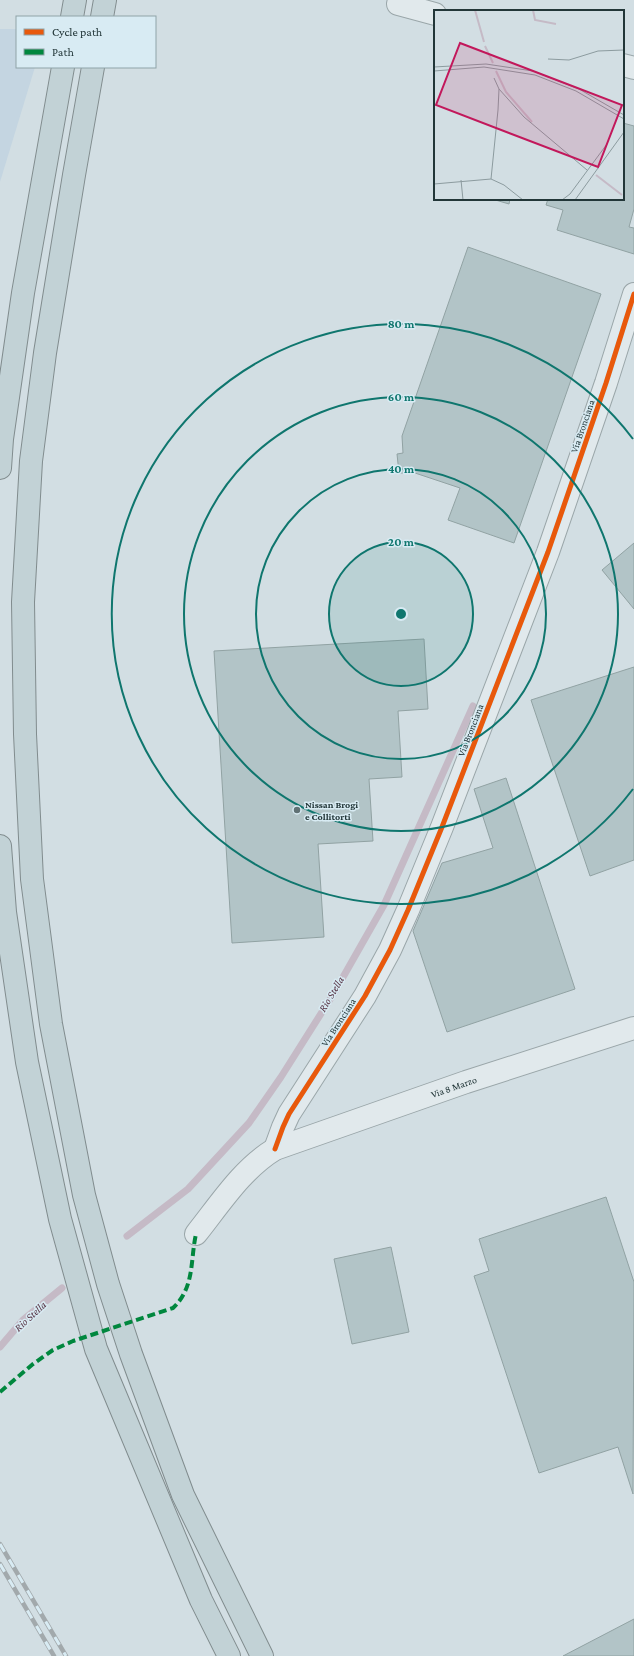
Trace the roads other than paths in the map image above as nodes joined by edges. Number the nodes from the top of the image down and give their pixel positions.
1 (75, 0) edge
2 (105, 0) edge
3 (398, 4) dead end
4 (434, 14) edge
5 (72, 16) edge
6 (102, 16) edge
7 (624, 65) edge
8 (63, 68) edge
9 (93, 68) edge
10 (634, 68) edge
11 (634, 294) edge
12 (0, 468) edge
13 (0, 846) edge
14 (634, 1028) edge
15 (275, 1149) junction
16 (196, 1234) dead end
17 (229, 1656) edge
18 (262, 1656) edge

1 - 5 highway
2 - 6 highway
3 - 4 street
7 - 10 street
8 - 12 highway
9 - 18 highway
11 - 15 street, Via Bronciana
13 - 17 highway
14 - 15 street, Via 8 Marzo
15 - 16 street, Via 8 Marzo

